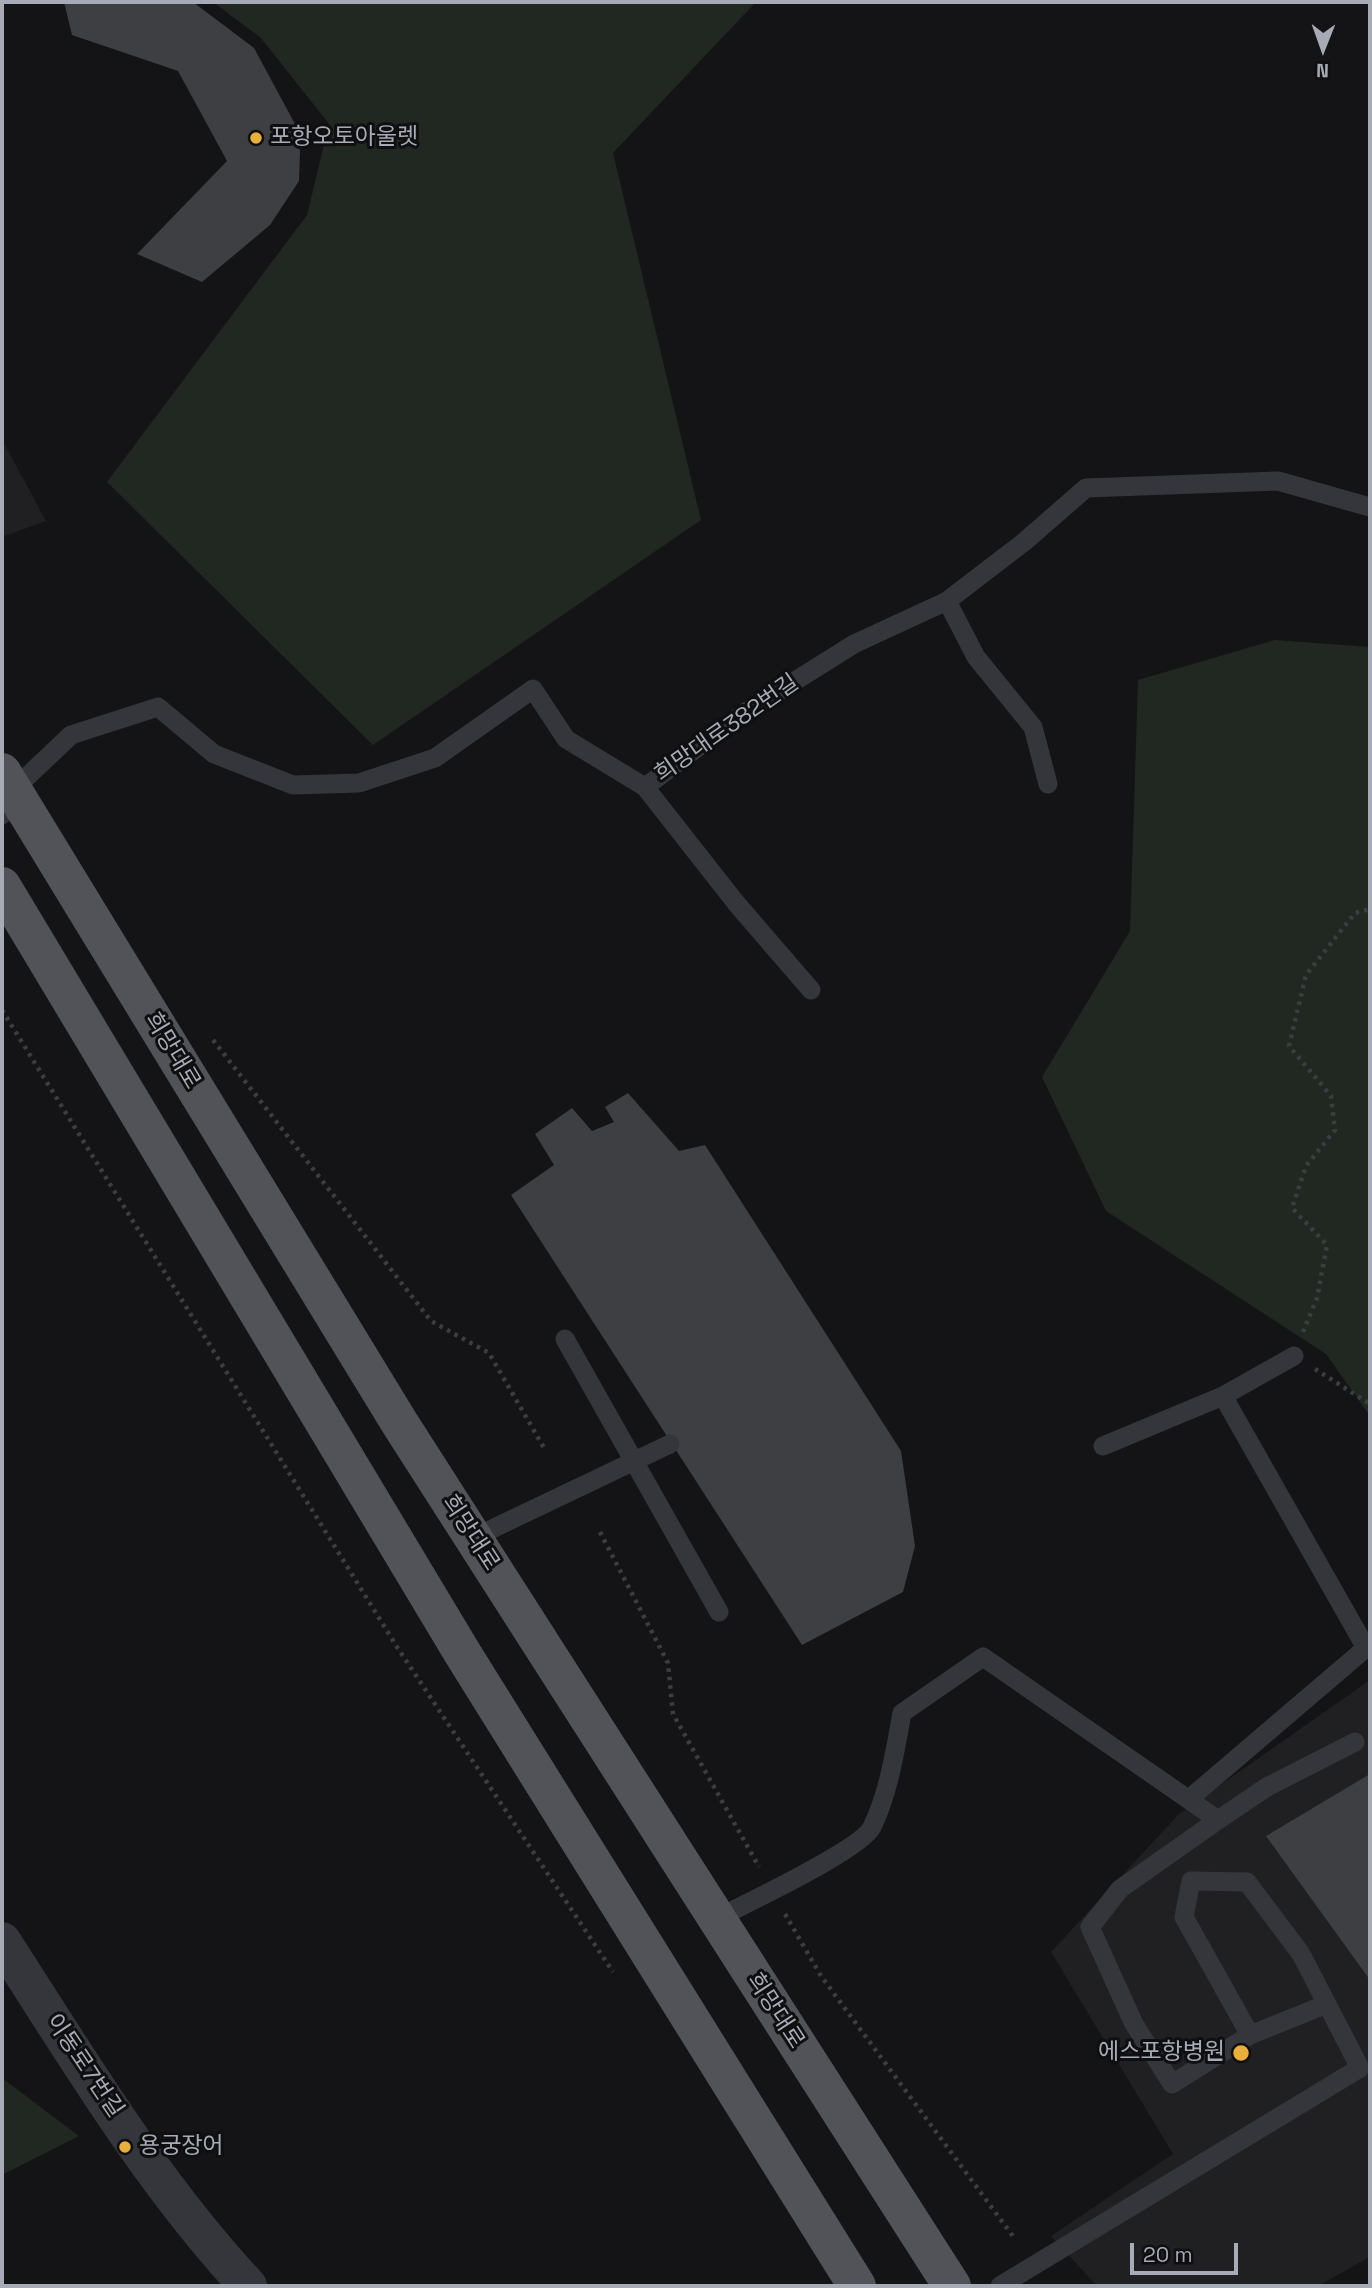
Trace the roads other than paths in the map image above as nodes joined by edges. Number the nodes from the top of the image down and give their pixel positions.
1 (1370, 508) edge
2 (947, 601) junction
3 (1048, 784) dead end
4 (645, 787) junction
5 (5, 793) edge
6 (2, 886) edge
7 (811, 990) dead end
8 (565, 1339) dead end
9 (1294, 1356) road end
10 (1223, 1396) junction
11 (670, 1444) dead end
12 (1103, 1446) dead end
13 (634, 1462) junction
14 (473, 1538) junction
15 (719, 1612) dead end
16 (1355, 1742) dead end
17 (1189, 1799) junction
18 (1218, 1820) junction
19 (716, 1919) junction
20 (2, 1941) edge
21 (1327, 2004) junction
22 (1250, 2035) junction
23 (248, 2286) edge
24 (857, 2286) edge
25 (951, 2286) edge
26 (1000, 2286) edge

1 - 2 lane, 희망대로382번길
2 - 3 lane
2 - 4 lane, 희망대로382번길
4 - 5 lane, 희망대로382번길
4 - 7 lane
5 - 14 main road, 희망대로
6 - 24 main road
8 - 13 lane
9 - 10 lane
10 - 12 lane
10 - 17 lane
11 - 13 lane
13 - 14 lane
13 - 15 lane
14 - 19 main road, 희망대로
16 - 18 lane
17 - 18 lane
17 - 19 lane
18 - 22 lane
19 - 25 main road, 희망대로
20 - 23 street, 이동로7번길
21 - 22 lane
21 - 22 lane
21 - 26 lane

